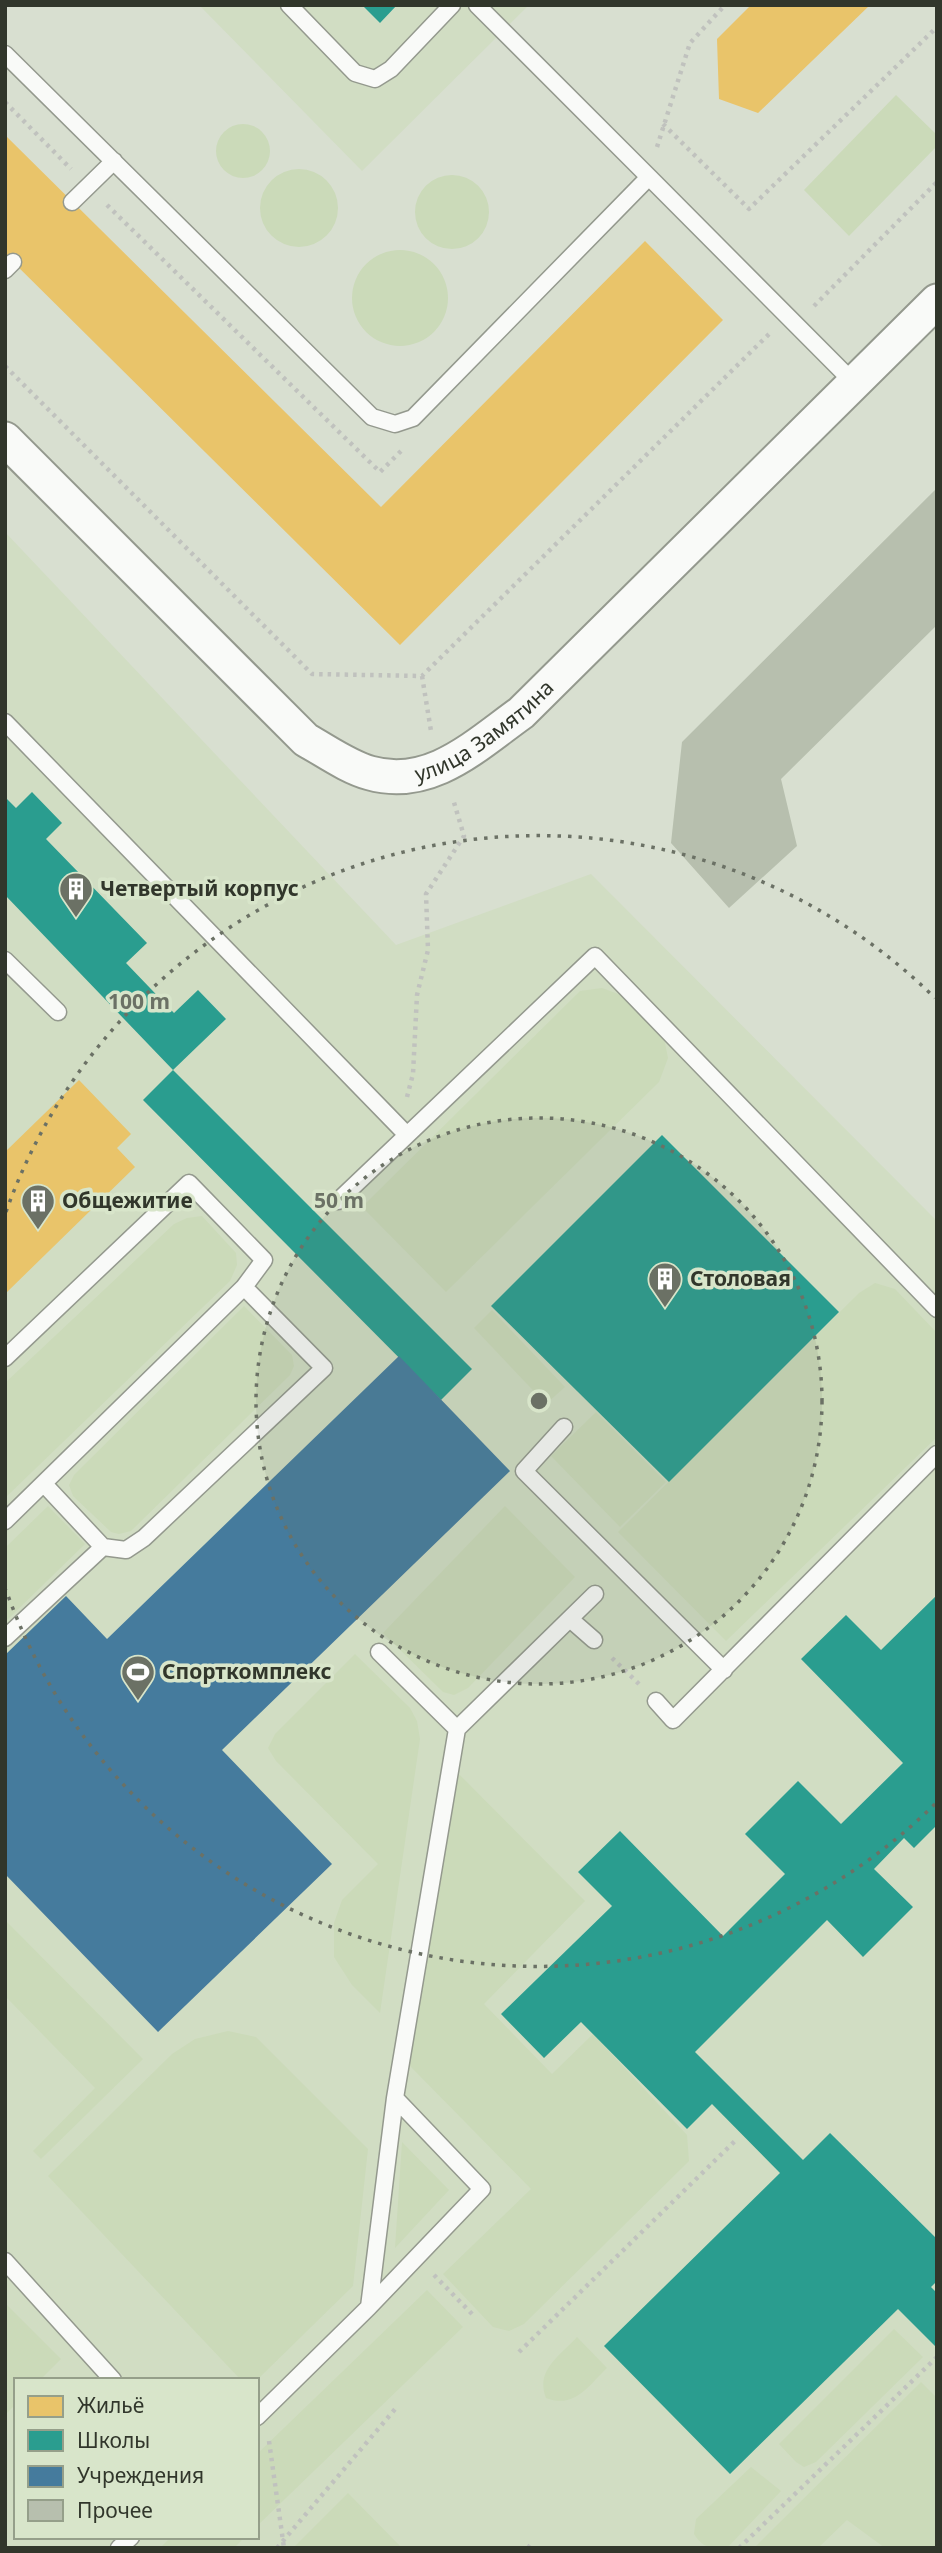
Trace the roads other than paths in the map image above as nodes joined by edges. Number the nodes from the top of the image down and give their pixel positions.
1 (289, 5) edge
2 (453, 5) edge
3 (477, 5) edge
4 (5, 54) edge
5 (114, 161) junction
6 (649, 177) junction
7 (72, 202) dead end
8 (937, 301) edge
9 (855, 384) junction
10 (5, 439) edge
11 (5, 722) edge
12 (5, 960) edge
13 (58, 1012) dead end
14 (403, 1131) junction
15 (338, 1201) dead end
16 (244, 1287) junction
17 (937, 1309) edge
18 (5, 1359) edge
19 (564, 1427) dead end
20 (937, 1454) edge
21 (44, 1484) junction
22 (5, 1521) edge
23 (103, 1547) junction
24 (595, 1594) dead end
25 (570, 1619) junction
26 (5, 1639) edge
27 (594, 1640) road end
28 (379, 1652) dead end
29 (724, 1670) junction
30 (656, 1701) road end
31 (457, 1729) junction
32 (395, 2098) junction
33 (5, 2261) edge
34 (369, 2307) junction
35 (111, 2378) edge
36 (261, 2414) edge

1 - 2 lane
3 - 6 lane
4 - 5 lane
5 - 6 lane
5 - 7 lane
6 - 9 lane
8 - 9 street, улица Замятина
9 - 10 street, улица Замятина
11 - 14 lane
12 - 13 lane
14 - 15 lane
14 - 17 lane
16 - 18 lane
16 - 21 lane
16 - 23 lane
19 - 29 lane
20 - 29 lane
21 - 22 lane
21 - 23 lane
23 - 26 lane
24 - 25 lane
25 - 27 lane
25 - 31 lane
28 - 31 lane
29 - 30 lane
31 - 32 lane
32 - 34 lane
32 - 34 lane
33 - 35 lane
34 - 36 lane

